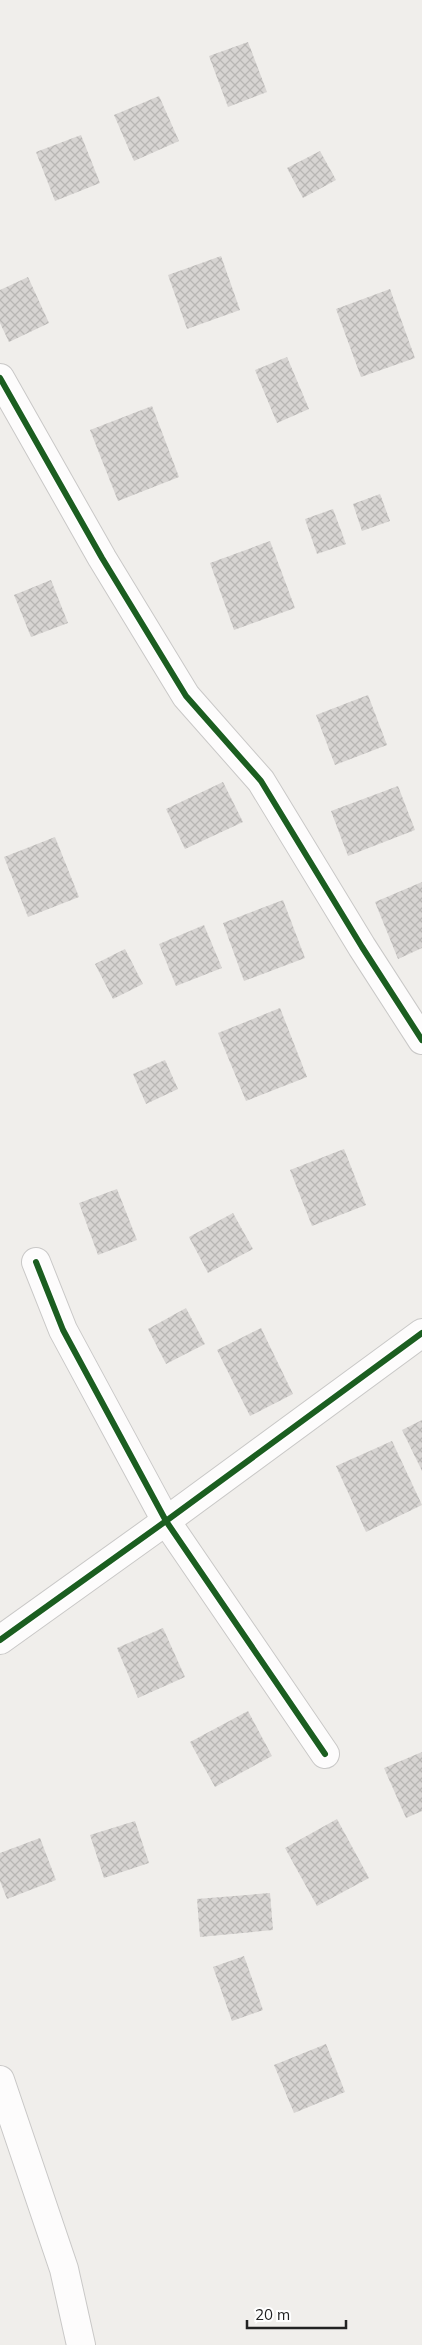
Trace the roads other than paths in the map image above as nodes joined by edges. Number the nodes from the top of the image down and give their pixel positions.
1 (0, 378) edge
2 (422, 1040) edge
3 (36, 1262) dead end
4 (422, 1333) edge
5 (166, 1521) junction
6 (0, 1640) edge
7 (325, 1754) dead end
8 (0, 2080) edge
9 (80, 2345) edge

1 - 2 street
3 - 5 street
4 - 5 street
5 - 6 street
5 - 7 street
8 - 9 street

